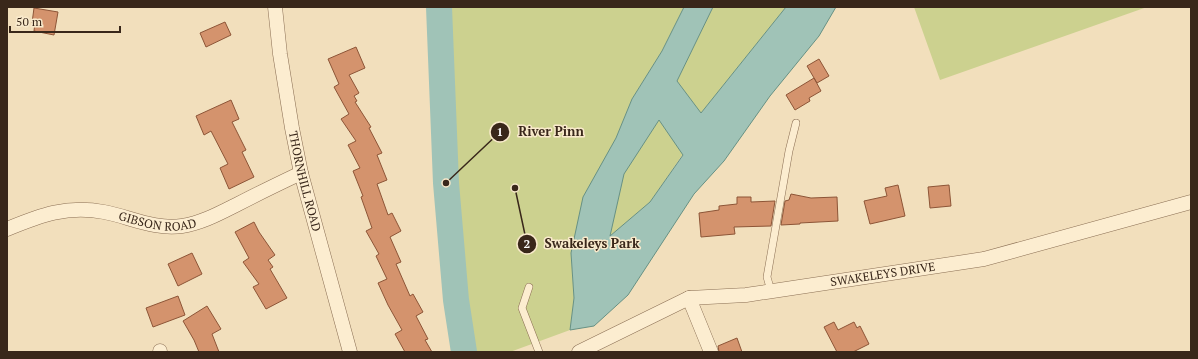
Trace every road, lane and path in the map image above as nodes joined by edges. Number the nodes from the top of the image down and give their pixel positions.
1 (275, 7) edge
2 (796, 123) dead end
3 (301, 173) junction
4 (1191, 202) edge
5 (7, 229) edge
6 (529, 287) dead end
7 (771, 291) junction
8 (689, 298) junction
9 (350, 352) edge
10 (539, 352) edge
11 (579, 352) edge
12 (711, 352) edge

1 - 3 street, THORNHILL ROAD
2 - 7 lane
3 - 5 street, GIBSON ROAD
3 - 9 street, THORNHILL ROAD
4 - 7 street, SWAKELEYS DRIVE
6 - 10 lane
7 - 8 street, SWAKELEYS DRIVE
8 - 11 street, SWAKELEYS DRIVE
8 - 12 street

